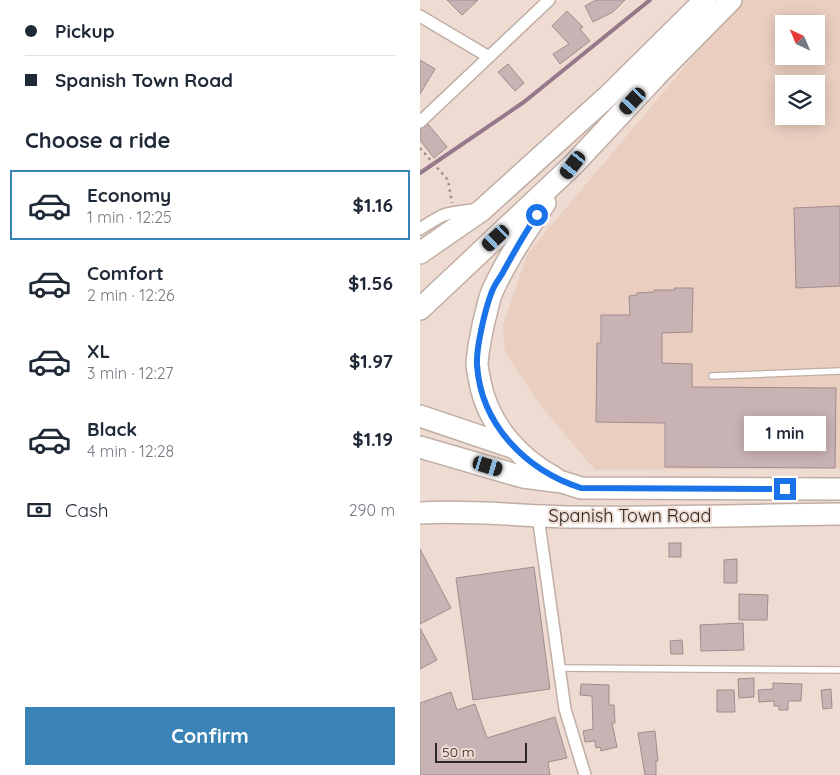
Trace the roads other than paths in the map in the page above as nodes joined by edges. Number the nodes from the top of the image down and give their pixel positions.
1 (549, 0) edge
2 (705, 0) edge
3 (731, 0) edge
4 (420, 16) edge
5 (489, 57) junction
6 (420, 122) edge
7 (573, 165) junction
8 (482, 210) junction
9 (420, 229) edge
10 (420, 253) edge
11 (420, 309) edge
12 (840, 371) edge
13 (712, 376) dead end
14 (420, 416) edge
15 (420, 447) edge
16 (515, 448) junction
17 (562, 482) junction
18 (840, 489) edge
19 (420, 513) edge
20 (840, 514) edge
21 (538, 516) junction
22 (559, 668) junction
23 (840, 670) edge
24 (585, 775) edge

1 - 5 street
2 - 8 highway
3 - 7 highway
4 - 5 street
5 - 6 street
7 - 11 highway
7 - 16 highway
8 - 9 street
8 - 10 highway
12 - 13 lane
14 - 16 highway
15 - 17 highway, Spanish Town Road
16 - 17 highway
17 - 18 highway, Spanish Town Road
19 - 21 highway, Spanish Town Road
20 - 21 highway, Spanish Town Road
21 - 22 street
22 - 23 lane
22 - 24 street

